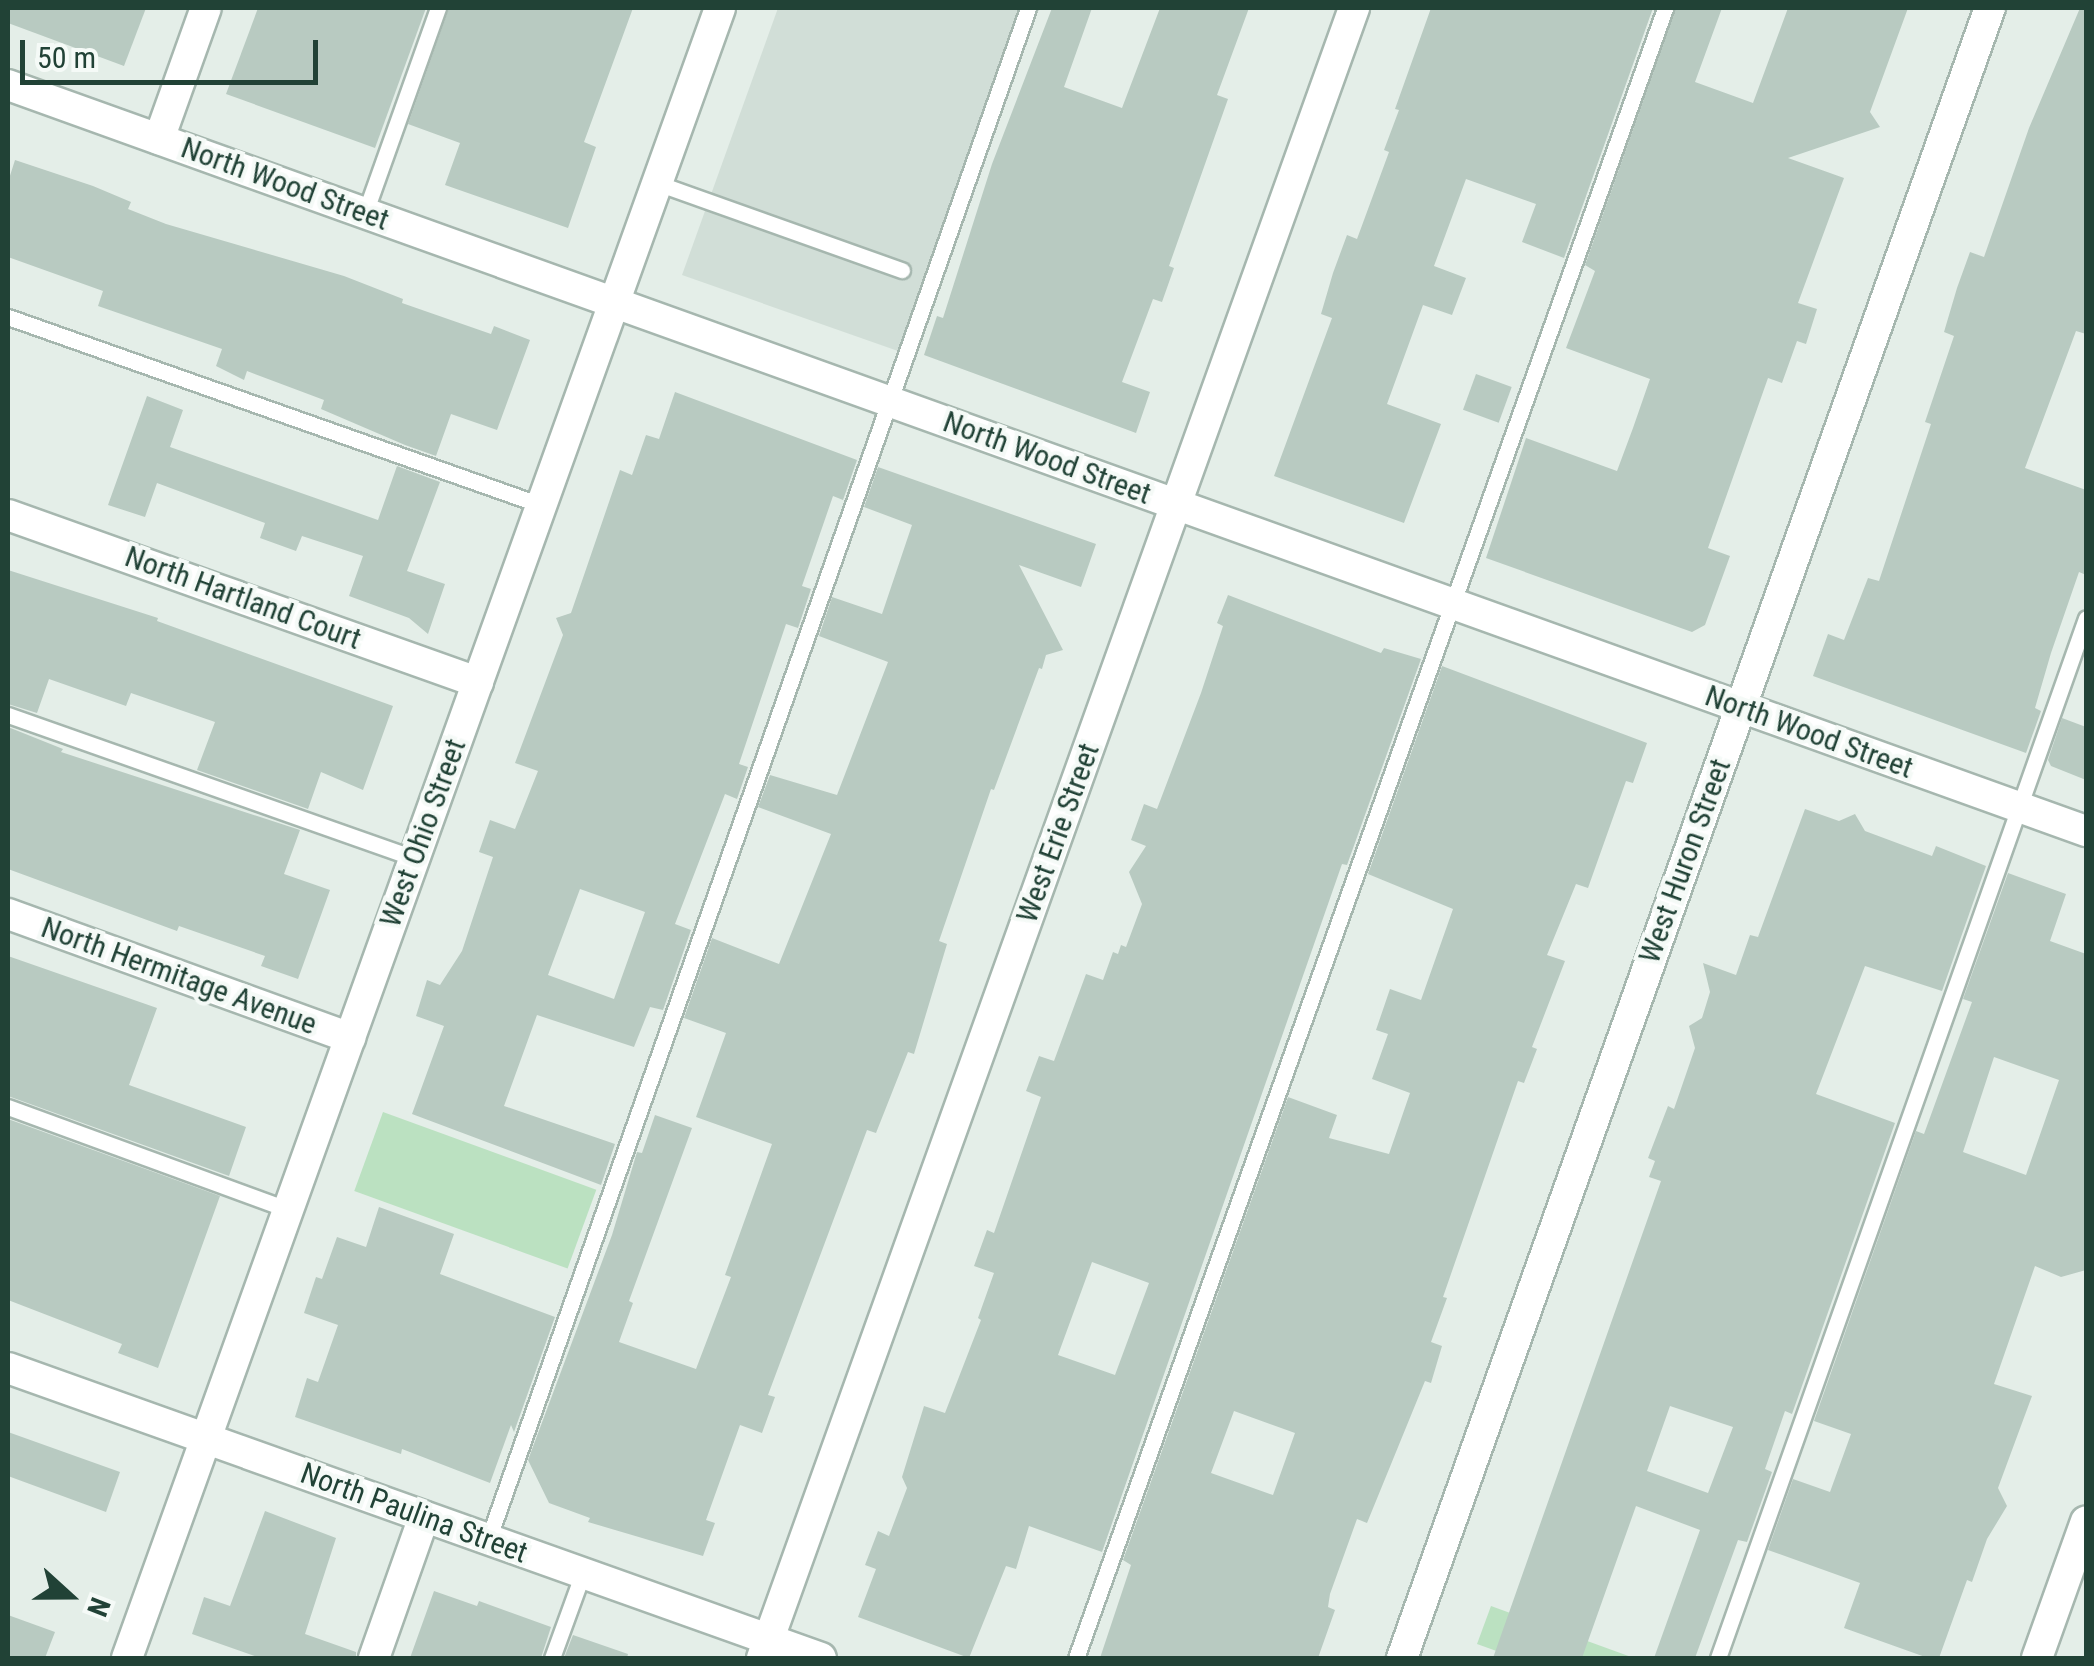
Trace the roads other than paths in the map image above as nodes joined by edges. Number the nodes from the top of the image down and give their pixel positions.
1 (206, 8) edge
2 (438, 8) edge
3 (720, 8) edge
4 (1028, 8) edge
5 (1354, 8) edge
6 (1665, 8) edge
7 (1990, 8) edge
8 (8, 84) edge
9 (159, 139) junction
10 (657, 183) junction
11 (364, 212) junction
12 (902, 270) dead end
13 (614, 302) junction
14 (8, 317) edge
15 (888, 401) junction
16 (1176, 504) junction
17 (541, 505) junction
18 (8, 514) edge
19 (1453, 604) junction
20 (2086, 618) edge
21 (478, 682) junction
22 (1740, 707) junction
23 (8, 715) edge
24 (2019, 807) junction
25 (2086, 831) edge
26 (414, 858) junction
27 (8, 914) edge
28 (350, 1038) junction
29 (8, 1108) edge
30 (289, 1210) junction
31 (8, 1368) edge
32 (206, 1439) junction
33 (424, 1517) junction
34 (2086, 1521) edge
35 (488, 1540) junction
36 (582, 1574) junction
37 (765, 1649) edge
38 (128, 1658) edge
39 (374, 1658) edge
40 (552, 1658) edge
41 (821, 1658) edge
42 (1076, 1658) edge
43 (1402, 1658) edge
44 (1718, 1658) edge
45 (2037, 1658) edge

1 - 9 street
2 - 11 lane
3 - 10 street, West Ohio Street
4 - 15 lane
5 - 16 street, West Erie Street
6 - 19 lane
7 - 22 street, West Huron Street
8 - 9 street, North Wood Street
9 - 11 street, North Wood Street
10 - 12 lane
10 - 13 street, West Ohio Street
11 - 13 street, North Wood Street
13 - 15 street, North Wood Street
13 - 17 street, West Ohio Street
14 - 17 lane
15 - 16 street, North Wood Street
15 - 35 lane
16 - 19 street, North Wood Street
16 - 37 street, West Erie Street
17 - 21 street, West Ohio Street
18 - 21 street, North Hartland Court
19 - 22 street, North Wood Street
19 - 42 lane
20 - 24 lane
21 - 26 street, West Ohio Street
22 - 24 street, North Wood Street
22 - 43 street, West Huron Street
23 - 26 lane
24 - 25 street, North Wood Street
24 - 44 lane
26 - 28 street, West Ohio Street
27 - 28 street, North Hermitage Avenue
28 - 30 street, West Ohio Street
29 - 30 lane
30 - 32 street, West Ohio Street
31 - 32 street, North Paulina Street
32 - 33 street, North Paulina Street
32 - 38 street, West Ohio Street
33 - 35 street, North Paulina Street
33 - 39 street
34 - 45 street
35 - 36 street, North Paulina Street
36 - 37 street, North Paulina Street
36 - 40 lane
37 - 41 street, North Paulina Street

